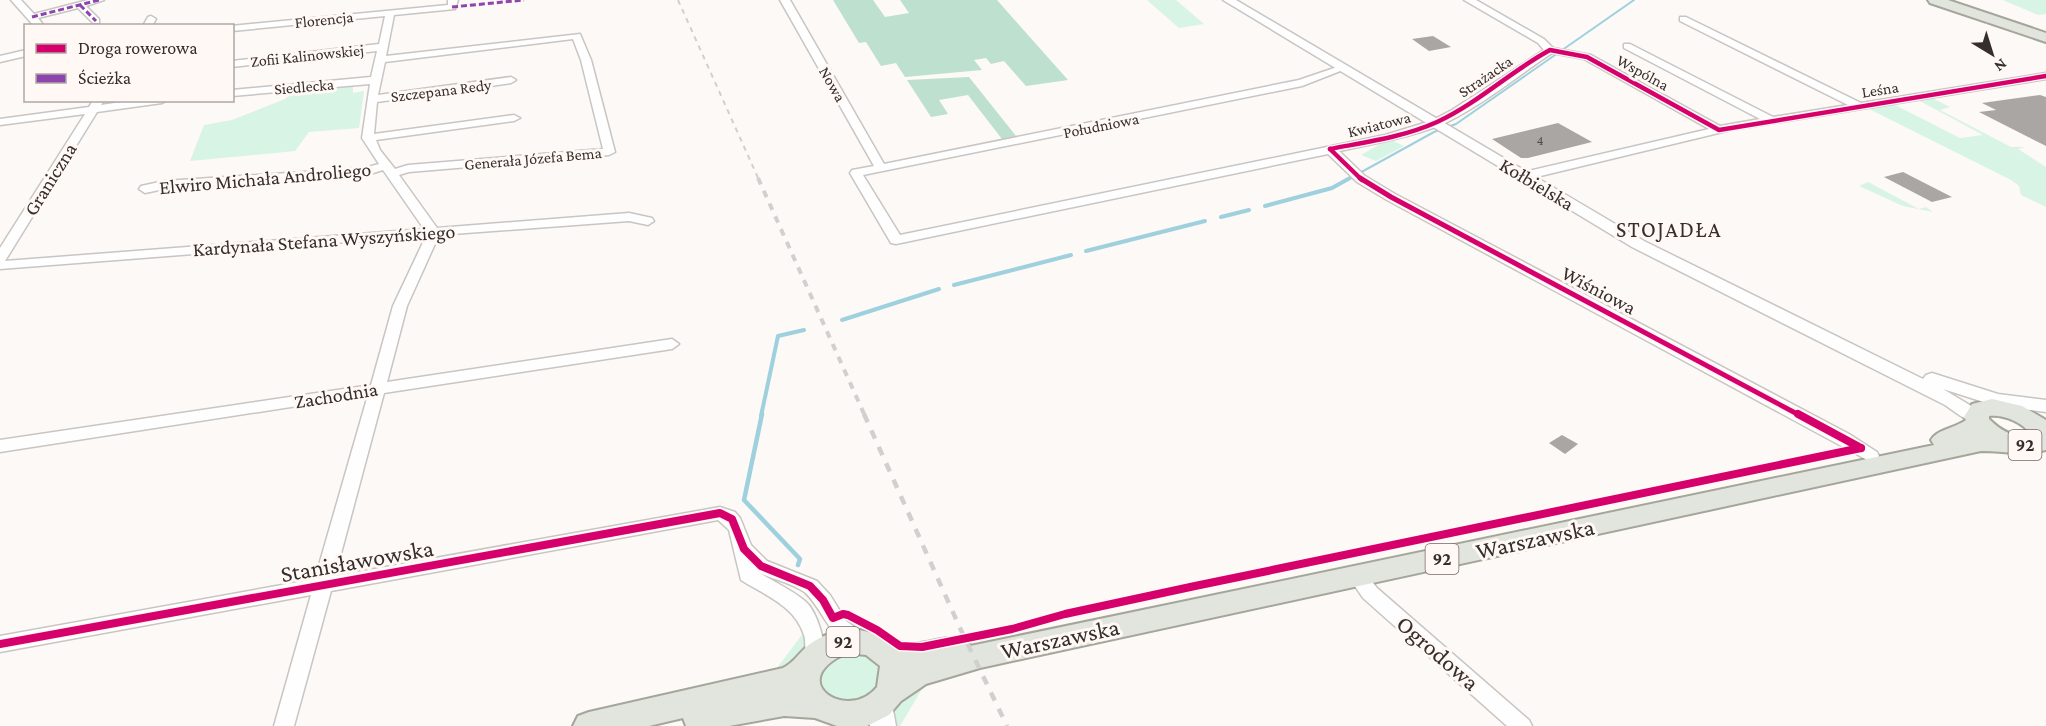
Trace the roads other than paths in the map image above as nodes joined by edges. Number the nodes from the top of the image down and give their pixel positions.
1 (16, 0) edge
2 (99, 0) edge
3 (785, 0) edge
4 (1228, 0) edge
5 (1469, 0) edge
6 (1935, 0) edge
7 (453, 3) edge
8 (80, 5) junction
9 (390, 13) junction
10 (32, 17) junction
11 (1683, 19) dead end
12 (96, 21) dead end
13 (38, 24) edge
14 (234, 28) edge
15 (2046, 38) edge
16 (1627, 46) dead end
17 (382, 47) junction
18 (1554, 51) junction
19 (24, 53) edge
20 (0, 59) edge
21 (380, 60) junction
22 (234, 64) edge
23 (1343, 68) junction
24 (2046, 76) edge
25 (376, 80) junction
26 (511, 80) dead end
27 (234, 93) edge
28 (372, 99) junction
29 (136, 102) edge
30 (96, 105) edge
31 (1859, 106) junction
32 (514, 118) dead end
33 (1770, 120) junction
34 (0, 122) edge
35 (1440, 126) junction
36 (1719, 130) junction
37 (368, 138) junction
38 (1330, 149) junction
39 (881, 168) junction
40 (388, 170) junction
41 (856, 173) joint
42 (1524, 176) junction
43 (145, 189) dead end
44 (648, 221) dead end
45 (431, 232) junction
46 (0, 258) edge
47 (0, 265) edge
48 (672, 344) dead end
49 (1856, 352) junction
50 (1882, 362) junction
51 (378, 388) junction
52 (1982, 415) junction
53 (2038, 433) edge
54 (0, 446) edge
55 (1871, 456) junction
56 (744, 549) junction
57 (1357, 576) junction
58 (322, 586) junction
59 (859, 641) junction
60 (0, 644) edge
61 (887, 654) junction
62 (811, 664) junction
63 (812, 706) junction
64 (885, 707) edge
65 (851, 722) edge
66 (284, 726) edge
67 (589, 726) edge
68 (661, 726) edge
69 (1522, 726) edge

1 - 10 street
2 - 8 street
3 - 39 street, Nowa
4 - 23 street, Kołbielska
5 - 18 street, Wspólna
6 - 15 main road
7 - 9 street, Florencja
8 - 10 street
8 - 12 street
9 - 14 street, Florencja
9 - 17 street
10 - 13 street
11 - 31 street, Leśna
16 - 33 street
17 - 21 street
17 - 22 street, Zofii Kalinowskiej
18 - 35 street, Strażacka
18 - 36 street, Wspólna
19 - 20 street
21 - 25 street
21 - 40 street, Generała Józefa Bema
23 - 35 street, Kołbielska
23 - 39 street, Południowa
24 - 31 street, Leśna
25 - 27 street, Siedlecka
25 - 28 street
26 - 28 street, Szczepana Redy
28 - 37 street
29 - 30 street
30 - 34 street
30 - 46 street, Graniczna
31 - 33 street, Leśna
32 - 37 street
33 - 36 street, Leśna
35 - 38 street, Kwiatowa
35 - 42 street, Kołbielska
36 - 42 street, Leśna
37 - 40 street
38 - 41 street, Kwiatowa
38 - 55 street, Wiśniowa
39 - 41 street, Południowa
40 - 43 street, Elwiro Michała Androliego
40 - 45 street
42 - 49 street, Kołbielska
44 - 45 street, Kardynała Stefana Wyszyńskiego
45 - 47 street, Kardynała Stefana Wyszyńskiego
45 - 51 street
48 - 51 street, Zachodnia
49 - 50 street, Kołbielska
49 - 52 street, Kołbielska
50 - 52 street, Kołbielska
50 - 53 street
51 - 54 street, Zachodnia
51 - 58 street
52 - 53 main road, 92
52 - 55 main road, Warszawska / 92
53 - 57 main road, Warszawska / 92
55 - 61 main road, Warszawska / 92
56 - 58 street, Stanisławowska
56 - 59 street
56 - 62 street
57 - 64 main road, Warszawska / 92
57 - 69 street, Ogrodowa
58 - 60 street, Stanisławowska
58 - 66 street
59 - 61 main road, 92
59 - 62 main road, 92
61 - 64 main road, 92
62 - 63 main road, 92
62 - 67 main road, 92
63 - 65 main road, 92
63 - 68 main road, 92
64 - 65 main road, 92

